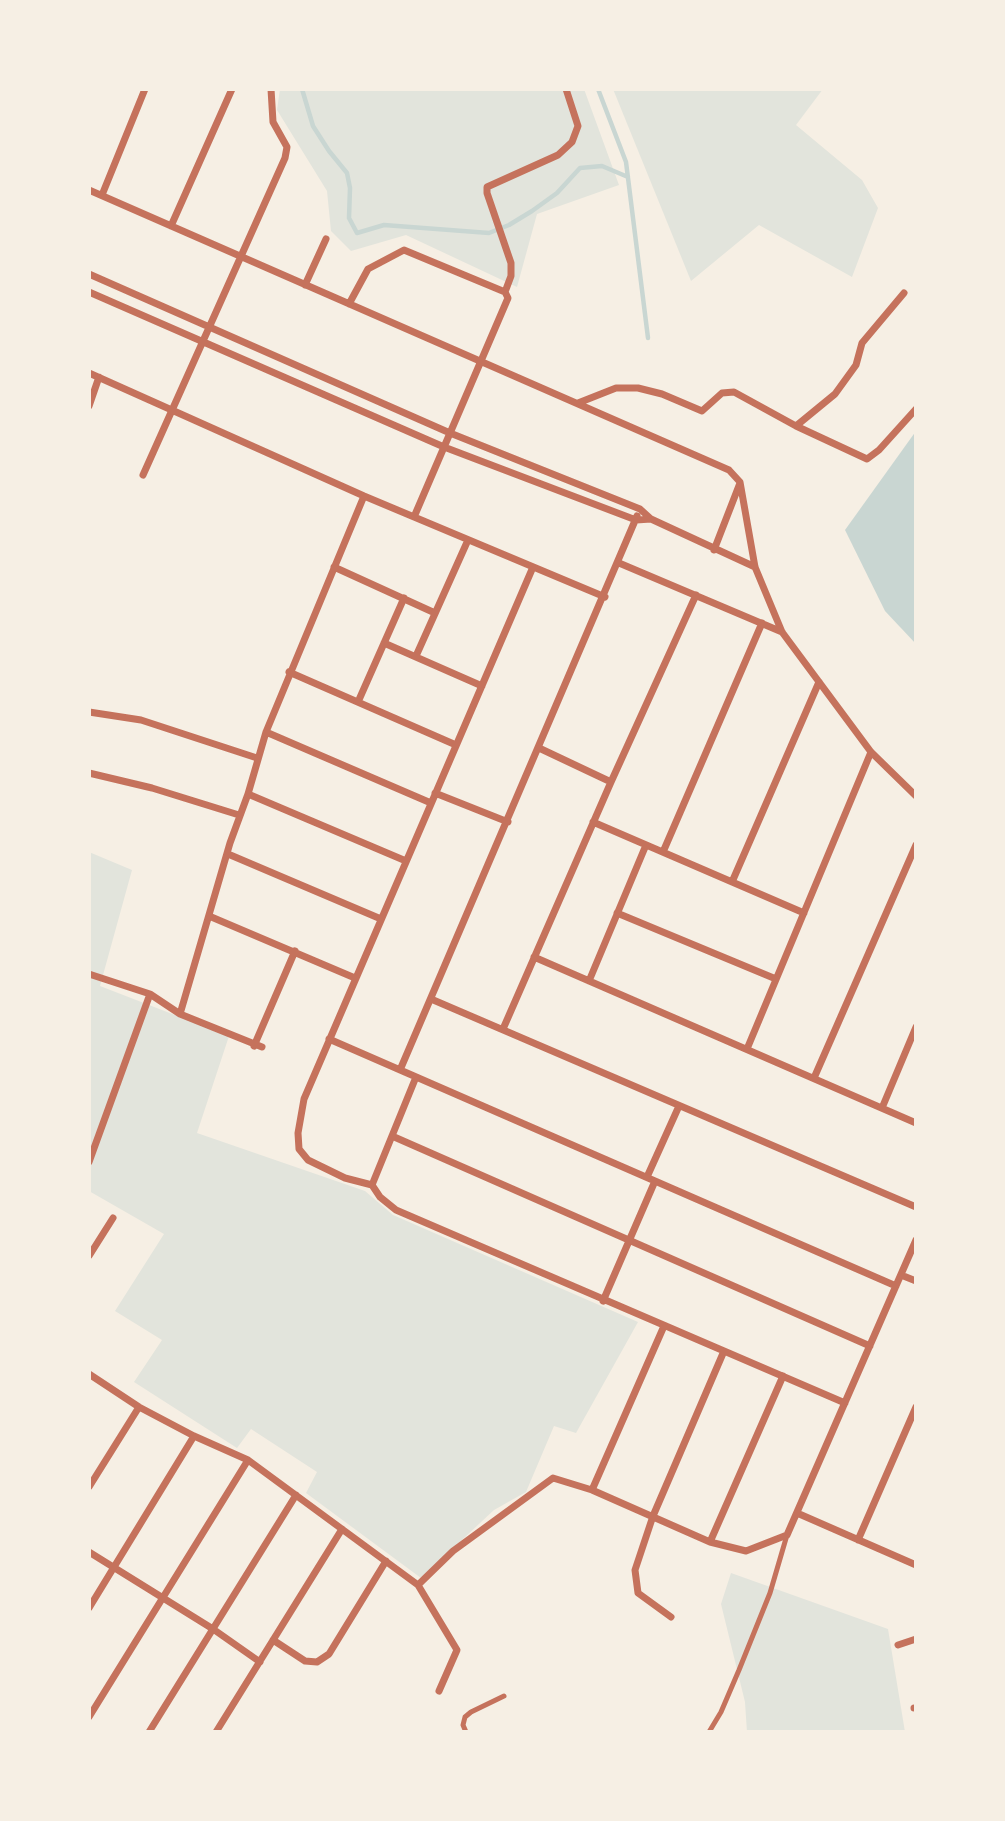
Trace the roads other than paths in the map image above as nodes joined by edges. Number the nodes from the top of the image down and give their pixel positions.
1 (145, 89) edge
2 (232, 89) edge
3 (271, 89) edge
4 (566, 89) edge
5 (89, 190) edge
6 (102, 195) junction
7 (171, 226) junction
8 (326, 239) dead end
9 (240, 256) junction
10 (89, 274) edge
11 (305, 285) junction
12 (89, 292) edge
13 (505, 292) junction
14 (904, 293) dead end
15 (349, 304) junction
16 (209, 326) junction
17 (202, 340) junction
18 (481, 361) junction
19 (89, 373) edge
20 (99, 377) junction
21 (578, 403) junction
22 (89, 406) edge
23 (916, 409) edge
24 (172, 410) junction
25 (796, 426) junction
26 (450, 433) junction
27 (444, 447) junction
28 (143, 475) dead end
29 (740, 482) junction
30 (363, 496) junction
31 (640, 509) junction
32 (414, 517) junction
33 (651, 519) junction
34 (636, 520) junction
35 (468, 540) junction
36 (714, 550) junction
37 (619, 563) junction
38 (334, 567) junction
39 (533, 567) junction
40 (755, 567) junction
41 (696, 595) junction
42 (605, 597) junction
43 (404, 598) junction
44 (435, 612) junction
45 (762, 623) junction
46 (782, 632) junction
47 (384, 643) junction
48 (416, 656) junction
49 (289, 672) junction
50 (819, 682) junction
51 (482, 686) junction
52 (358, 702) junction
53 (89, 712) edge
54 (266, 732) junction
55 (456, 746) junction
56 (539, 748) junction
57 (871, 752) junction
58 (257, 758) junction
59 (89, 774) edge
60 (611, 782) junction
61 (435, 793) junction
62 (248, 794) junction
63 (916, 796) edge
64 (431, 803) junction
65 (239, 815) junction
66 (508, 822) junction
67 (593, 822) junction
68 (646, 845) junction
69 (916, 845) edge
70 (663, 852) junction
71 (228, 854) junction
72 (406, 861) junction
73 (732, 882) junction
74 (617, 913) junction
75 (804, 913) junction
76 (209, 916) junction
77 (381, 919) junction
78 (295, 951) junction
79 (534, 957) junction
80 (89, 974) edge
81 (355, 978) junction
82 (776, 979) junction
83 (589, 981) junction
84 (150, 994) junction
85 (431, 999) junction
86 (180, 1014) junction
87 (916, 1027) edge
88 (503, 1029) junction
89 (329, 1039) junction
90 (747, 1049) junction
91 (400, 1070) junction
92 (416, 1077) junction
93 (814, 1078) junction
94 (679, 1106) junction
95 (882, 1108) junction
96 (916, 1123) edge
97 (391, 1136) junction
98 (89, 1162) edge
99 (651, 1179) junction
100 (372, 1185) junction
101 (916, 1207) edge
102 (113, 1218) dead end
103 (629, 1240) junction
104 (916, 1240) edge
105 (89, 1256) edge
106 (901, 1275) junction
107 (916, 1282) edge
108 (896, 1286) junction
109 (603, 1301) junction
110 (664, 1326) junction
111 (870, 1346) junction
112 (724, 1351) junction
113 (89, 1374) edge
114 (783, 1376) junction
115 (845, 1403) junction
116 (139, 1407) junction
117 (916, 1407) edge
118 (194, 1436) junction
119 (248, 1460) junction
120 (89, 1487) edge
121 (592, 1490) junction
122 (296, 1495) junction
123 (797, 1513) junction
124 (653, 1516) junction
125 (342, 1529) junction
126 (787, 1535) junction
127 (858, 1540) junction
128 (710, 1542) junction
129 (89, 1552) edge
130 (386, 1561) junction
131 (916, 1565) edge
132 (114, 1567) junction
133 (418, 1585) junction
134 (162, 1598) junction
135 (89, 1608) edge
136 (671, 1617) dead end
137 (213, 1629) junction
138 (916, 1639) edge
139 (273, 1640) junction
140 (898, 1645) dead end
141 (260, 1662) junction
142 (439, 1691) dead end
143 (503, 1696) dead end
144 (89, 1717) edge
145 (149, 1732) edge
146 (216, 1732) edge
147 (466, 1732) edge
148 (709, 1732) edge

1 - 6 street
2 - 7 street
3 - 9 street
4 - 13 street
5 - 6 street
6 - 7 street
7 - 9 street
8 - 11 street
9 - 11 street
9 - 16 street
10 - 16 street
11 - 15 street
12 - 17 street
13 - 15 street
13 - 18 street
14 - 25 street
15 - 18 street
16 - 17 street
16 - 26 street
17 - 24 street
17 - 27 street
18 - 21 street
18 - 26 street
19 - 20 street
20 - 22 street
20 - 24 street
21 - 25 street
21 - 29 street
23 - 25 street
24 - 28 street
24 - 30 street
26 - 27 street
26 - 31 street
27 - 32 street
27 - 34 street
29 - 36 street
29 - 40 street
30 - 32 street
30 - 38 street
31 - 33 street
31 - 34 street
32 - 35 street
33 - 34 street
33 - 36 street
34 - 37 street
35 - 39 street
35 - 44 street
36 - 40 street
37 - 41 street
37 - 42 street
38 - 43 street
38 - 49 street
39 - 42 street
39 - 51 street
40 - 46 street
41 - 45 street
41 - 60 street
42 - 56 street
43 - 44 street
43 - 47 street
44 - 48 street
45 - 46 street
45 - 70 street
46 - 50 street
47 - 48 street
47 - 52 street
48 - 51 street
49 - 52 street
49 - 54 street
50 - 57 street
50 - 73 street
51 - 55 street
52 - 55 street
53 - 58 street
54 - 58 street
54 - 64 street
55 - 61 street
56 - 60 street
56 - 66 street
57 - 63 street
57 - 75 street
58 - 62 street
59 - 65 street
60 - 67 street
61 - 64 street
61 - 66 street
62 - 65 street
62 - 72 street
64 - 72 street
65 - 71 street
66 - 85 street
67 - 68 street
67 - 79 street
68 - 70 street
68 - 74 street
69 - 93 street
70 - 73 street
71 - 76 street
71 - 77 street
72 - 77 street
73 - 75 street
74 - 82 street
74 - 83 street
75 - 82 street
76 - 78 street
76 - 86 street
77 - 81 street
78 - 81 street
78 - 86 street
79 - 83 street
79 - 88 street
80 - 84 street
81 - 89 street
82 - 90 street
83 - 90 street
84 - 86 street
84 - 98 street
85 - 88 street
85 - 91 street
87 - 95 street
88 - 94 street
89 - 91 street
89 - 100 street
90 - 93 street
91 - 92 street
92 - 97 street
92 - 99 street
93 - 95 street
94 - 99 street
94 - 101 street
95 - 96 street
97 - 100 street
97 - 103 street
99 - 103 street
99 - 108 street
100 - 109 street
102 - 105 street
103 - 109 street
103 - 111 street
104 - 106 street
106 - 107 street
106 - 108 street
108 - 111 street
109 - 110 street
110 - 112 street
110 - 121 street
111 - 115 street
112 - 114 street
112 - 124 street
113 - 116 street
114 - 115 street
114 - 128 street
115 - 123 street
116 - 118 street
116 - 120 street
117 - 127 street
118 - 119 street
118 - 132 street
119 - 122 street
119 - 134 street
121 - 124 street
121 - 133 street
122 - 125 street
122 - 137 street
123 - 126 street
123 - 127 street
124 - 128 street
124 - 136 street
125 - 130 street
125 - 139 street
126 - 128 street
126 - 148 lane
127 - 131 street
129 - 132 street
130 - 133 street
130 - 139 street
132 - 134 street
132 - 135 street
133 - 142 street
134 - 137 street
134 - 144 street
137 - 141 street
137 - 145 street
138 - 140 street
139 - 141 street
141 - 146 street
143 - 147 lane

